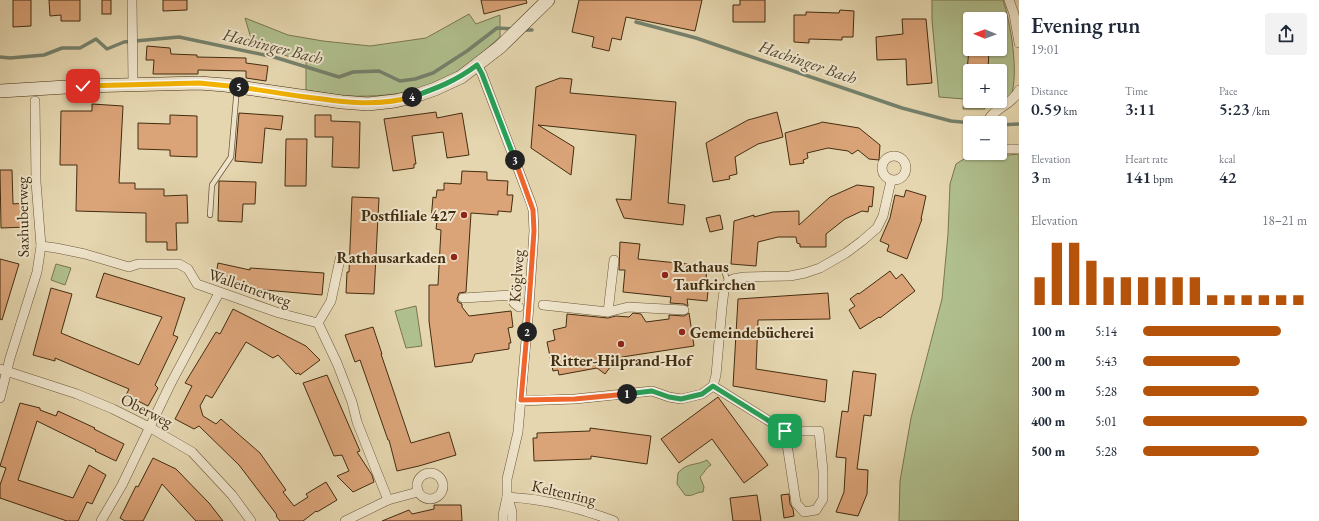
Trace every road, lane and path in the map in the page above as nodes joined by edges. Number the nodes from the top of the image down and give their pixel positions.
1 (132, 0) edge
2 (548, 0) edge
3 (1010, 0) edge
4 (1019, 43) edge
5 (477, 65) junction
6 (133, 84) junction
7 (237, 87) junction
8 (1019, 90) edge
9 (0, 91) edge
10 (35, 102) dead end
11 (992, 116) edge
12 (1007, 149) edge
13 (1019, 149) edge
14 (891, 181) dead end
15 (210, 215) dead end
16 (41, 246) junction
17 (340, 259) dead end
18 (614, 260) dead end
19 (723, 268) dead end
20 (728, 282) junction
21 (219, 293) junction
22 (463, 298) dead end
23 (606, 300) junction
24 (543, 305) dead end
25 (519, 307) dead end
26 (628, 307) junction
27 (684, 310) dead end
28 (608, 312) junction
29 (318, 323) junction
30 (4, 370) edge
31 (713, 386) junction
32 (0, 398) edge
33 (521, 400) junction
34 (149, 427) junction
35 (785, 431) junction
36 (418, 492) dead end
37 (507, 497) junction
38 (388, 500) junction
39 (101, 521) edge
40 (252, 521) edge
41 (345, 521) edge
42 (504, 521) edge
43 (512, 521) edge
44 (614, 521) edge

1 - 6 street
2 - 5 main road
3 - 4 street
5 - 7 main road
5 - 33 street, Köglweg
6 - 7 main road
6 - 9 main road
7 - 15 lane
8 - 11 street
10 - 16 street, Saxhuberweg
12 - 13 street
14 - 20 street
16 - 21 street, Walleitnerweg
16 - 30 street, Saxhuberweg
17 - 29 street
18 - 23 street
19 - 20 lane
20 - 31 street
21 - 29 street, Walleitnerweg
21 - 34 street
22 - 25 street
23 - 26 street
23 - 28 street
24 - 28 street
26 - 27 street
26 - 28 street
29 - 38 street
30 - 32 street, Saxhuberweg
30 - 34 street, Oberweg
31 - 33 street
31 - 35 street
33 - 37 street, Köglweg
34 - 39 street
34 - 40 street, Oberweg
35 - 35 street
36 - 38 street
37 - 42 street, Köglweg
37 - 43 street, Köglweg
37 - 44 street, Keltenring
38 - 41 street

